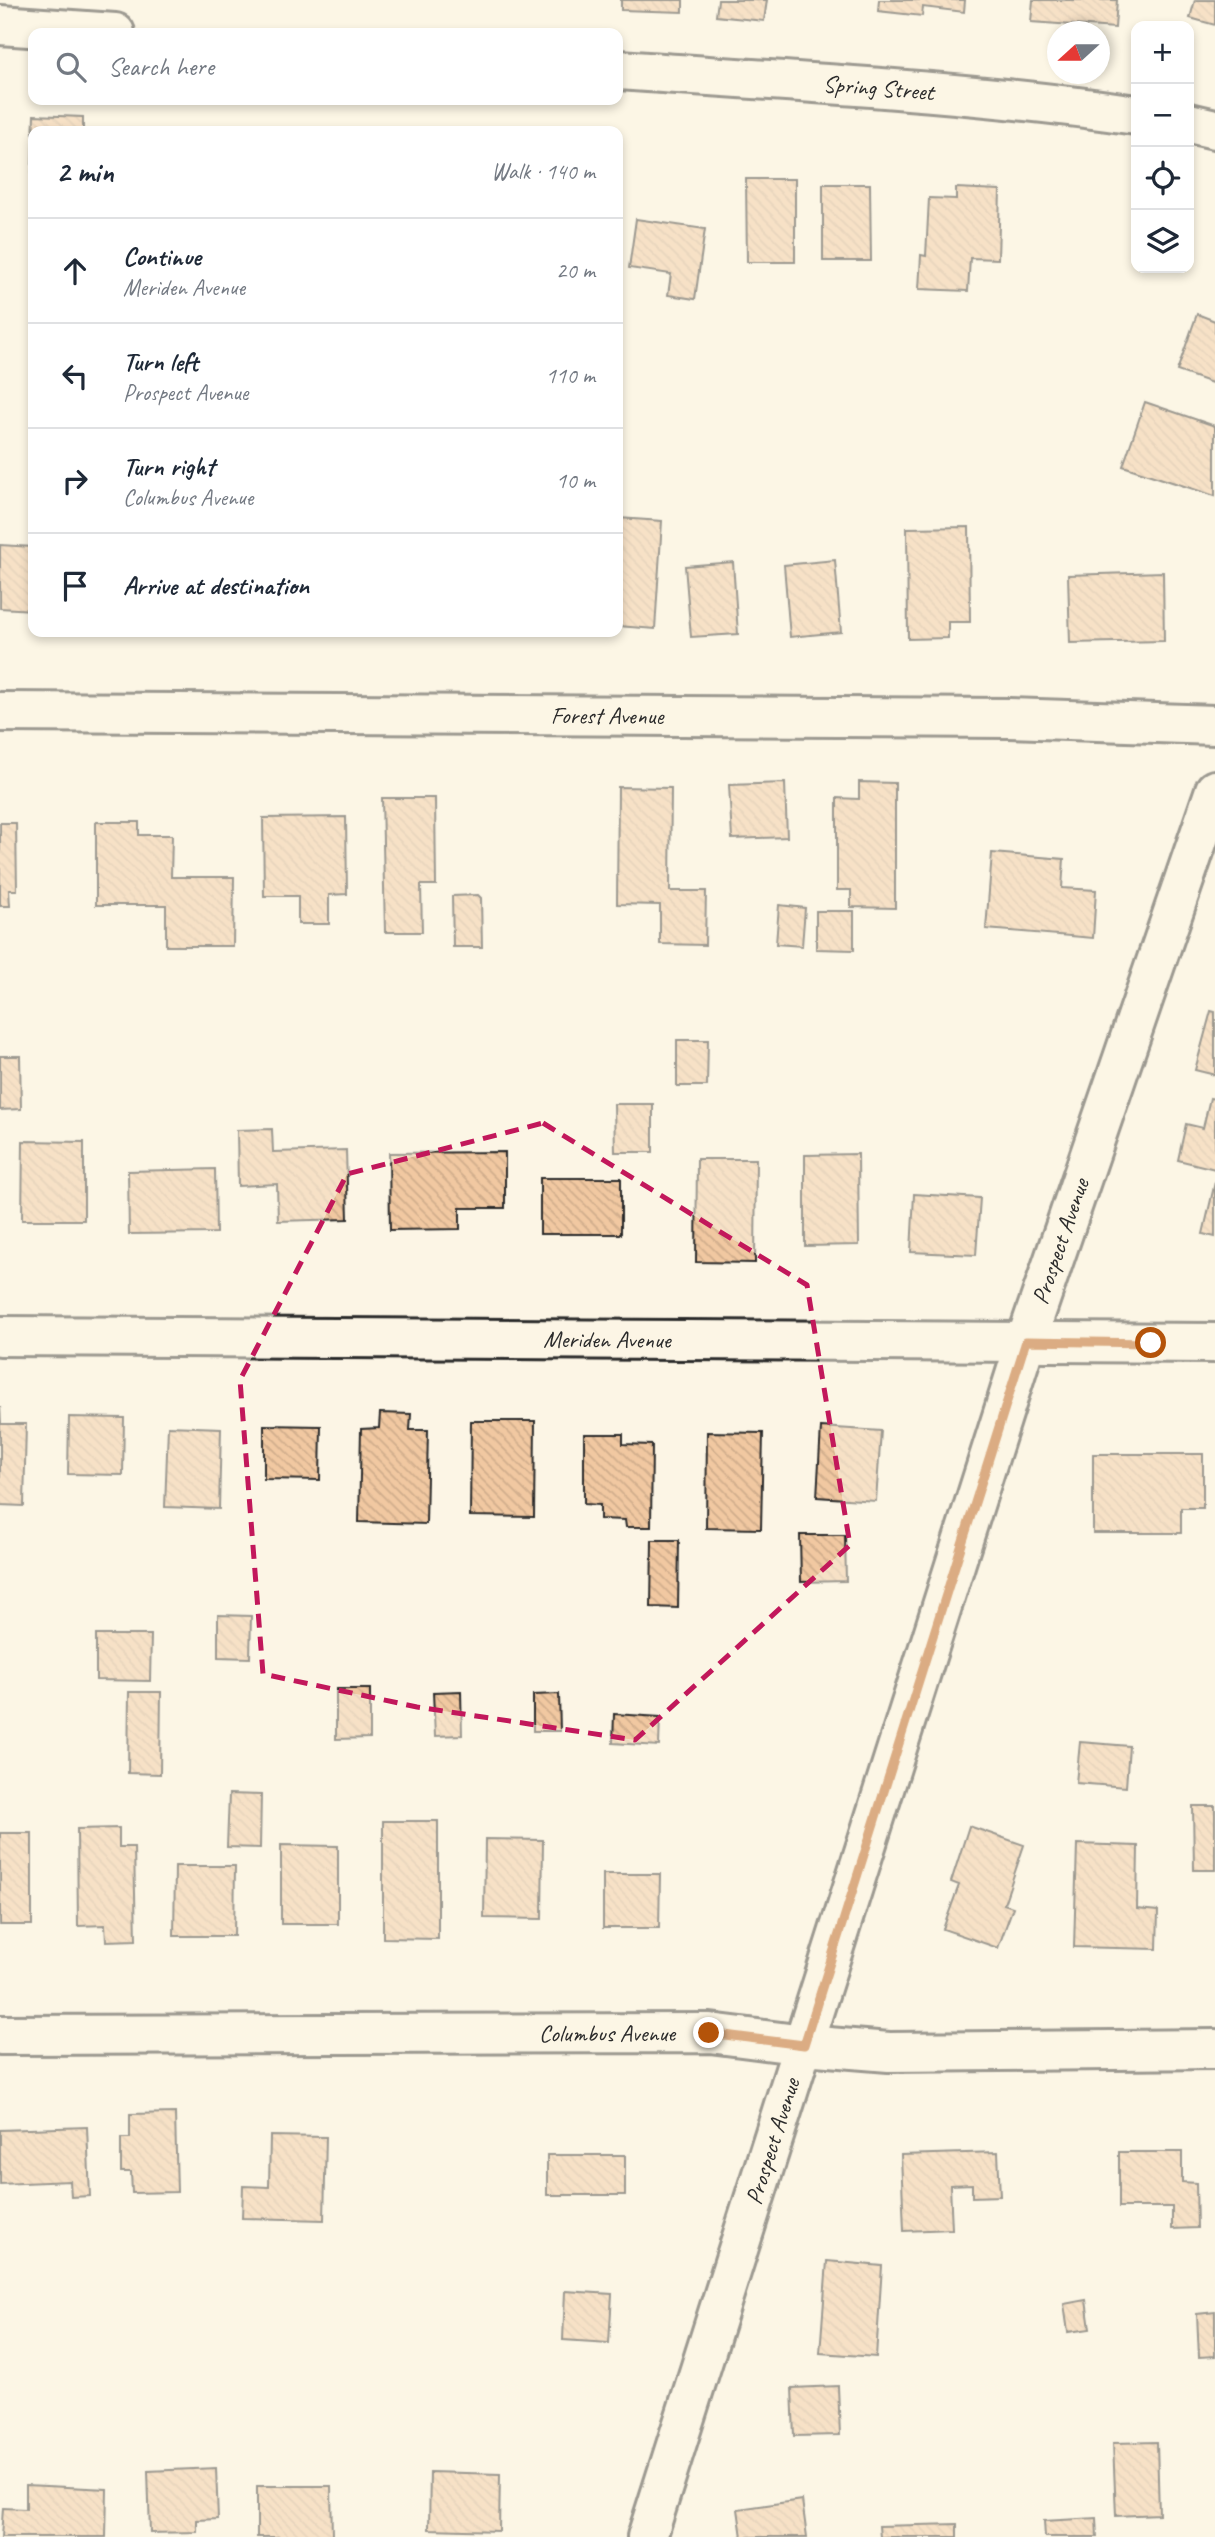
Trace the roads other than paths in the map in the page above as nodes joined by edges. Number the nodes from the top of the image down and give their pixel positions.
1 (0, 25) edge
2 (43, 28) edge
3 (623, 70) edge
4 (1131, 114) edge
5 (1194, 124) edge
6 (1215, 129) edge
7 (0, 712) edge
8 (1215, 725) edge
9 (1215, 789) edge
10 (0, 1336) edge
11 (1026, 1341) junction
12 (1215, 1343) edge
13 (0, 2035) edge
14 (804, 2045) junction
15 (1215, 2049) edge
16 (647, 2537) edge

1 - 2 street
3 - 4 street, Spring Street
5 - 6 street
7 - 8 street, Forest Avenue
9 - 11 street, Prospect Avenue
10 - 11 street, Meriden Avenue
11 - 12 street, Meriden Avenue
11 - 14 street, Prospect Avenue
13 - 14 street, Columbus Avenue
14 - 15 street, Columbus Avenue
14 - 16 street, Prospect Avenue

